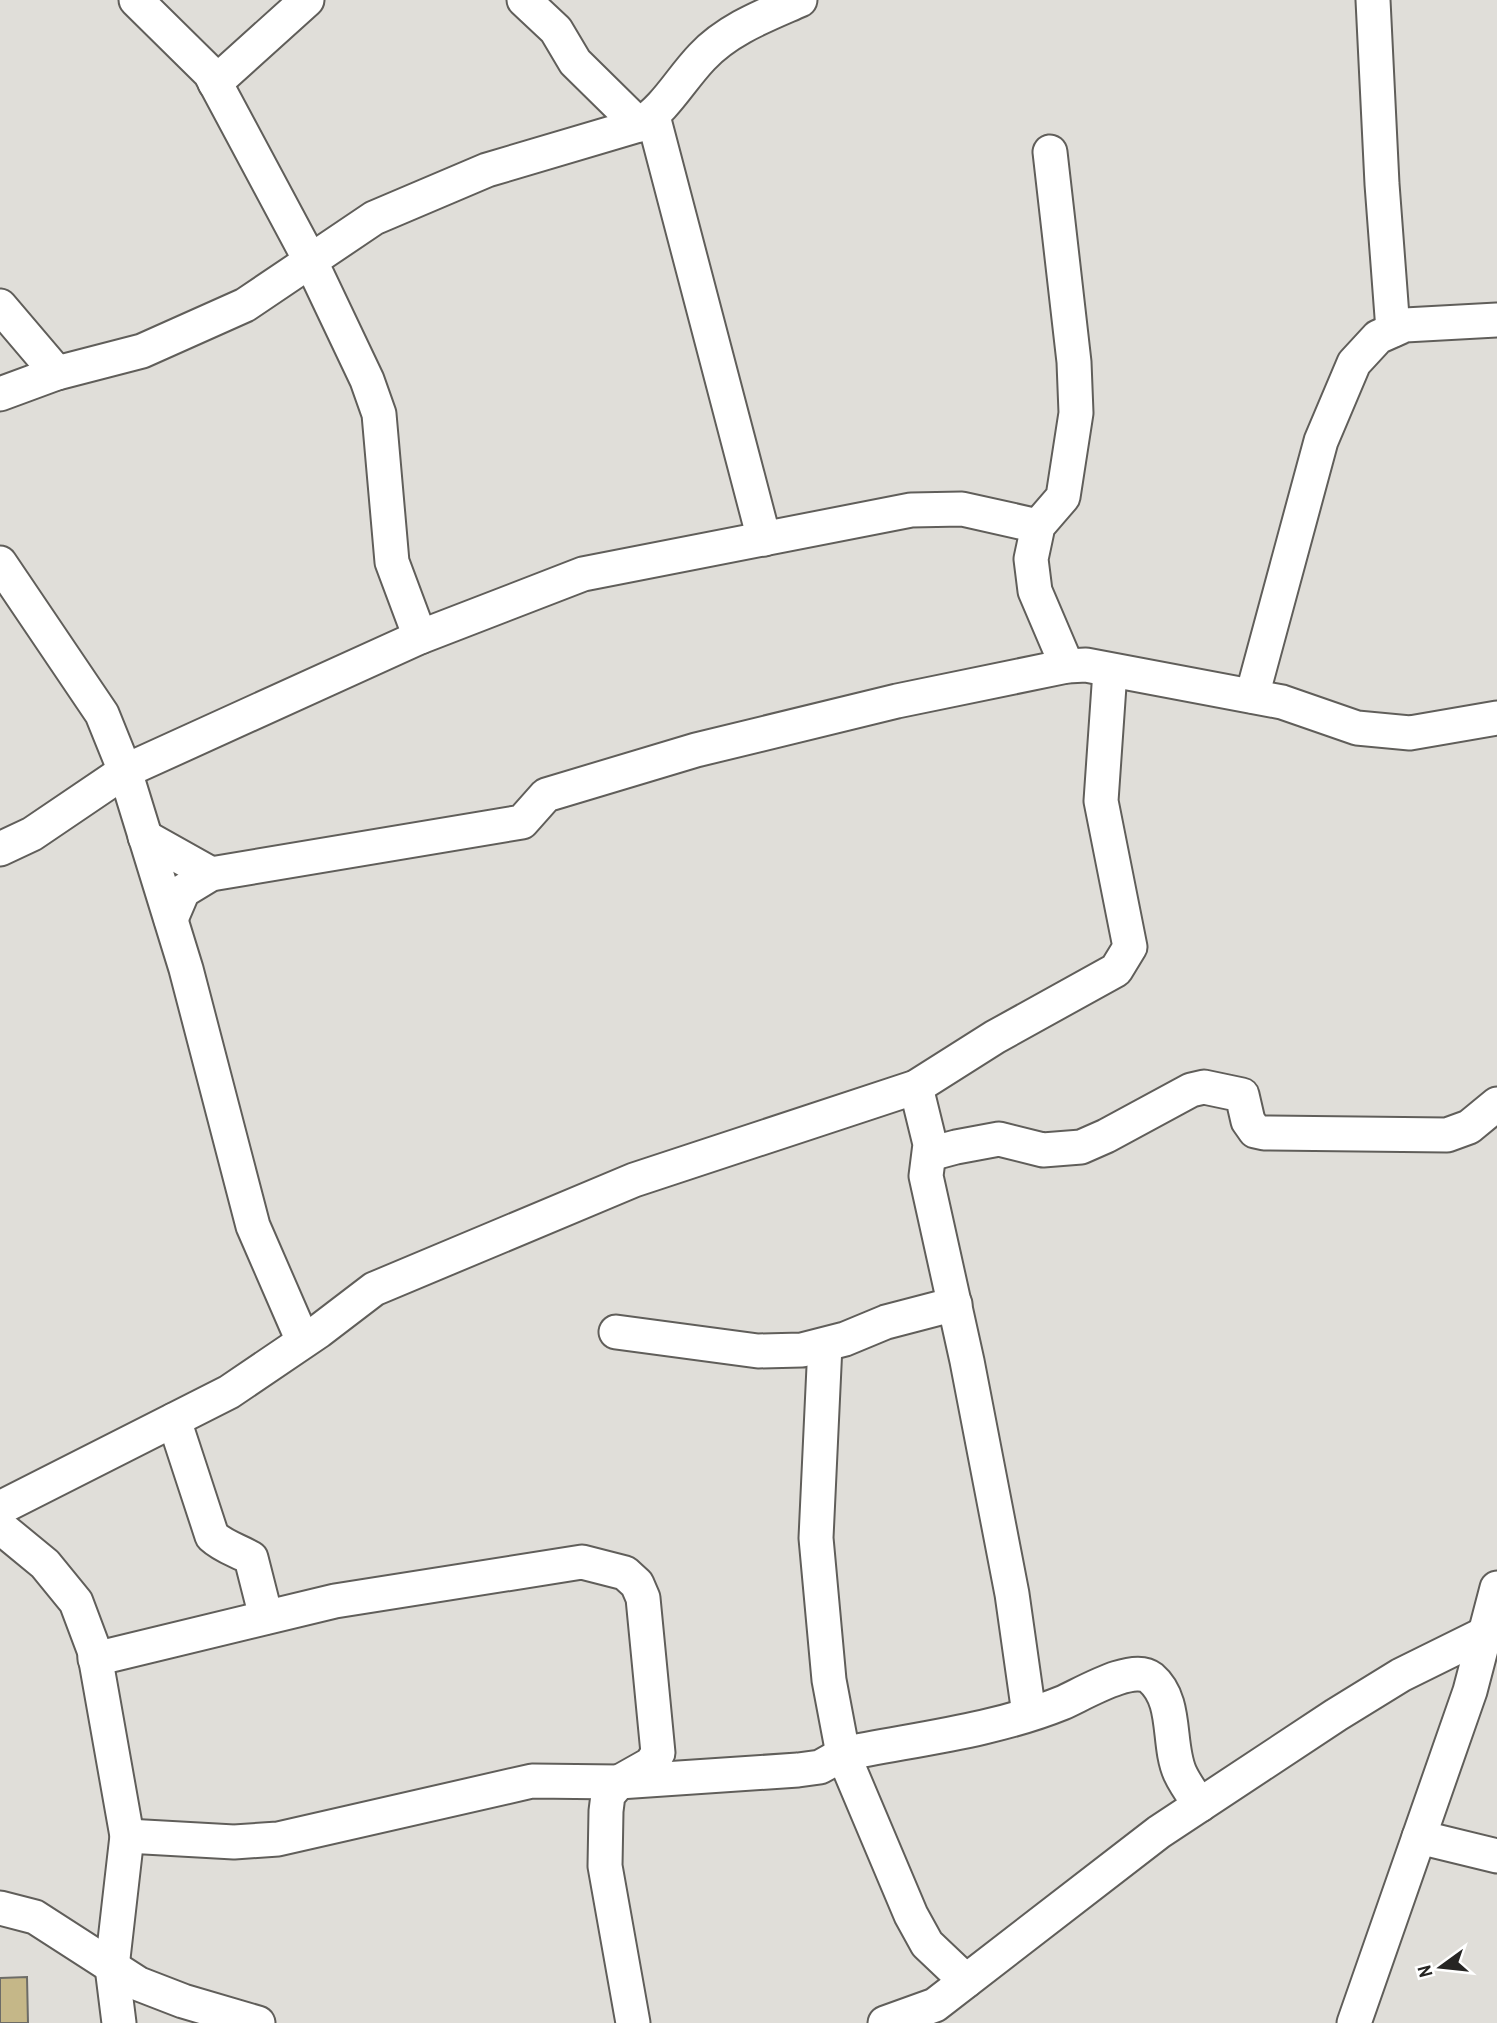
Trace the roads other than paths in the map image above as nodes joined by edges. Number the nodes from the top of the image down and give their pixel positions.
1 (136, 0) edge
2 (307, 0) edge
3 (524, 0) edge
4 (800, 0) edge
5 (1373, 0) edge
6 (215, 83) junction
7 (646, 120) junction
8 (1051, 152) dead end
9 (310, 260) junction
10 (0, 306) edge
11 (1497, 320) edge
12 (1393, 330) junction
13 (57, 373) junction
14 (0, 394) edge
15 (1038, 526) junction
16 (764, 539) junction
17 (0, 564) edge
18 (420, 637) junction
19 (1066, 666) junction
20 (1110, 671) junction
21 (1252, 696) junction
22 (1497, 718) edge
23 (125, 771) junction
24 (145, 837) junction
25 (0, 849) edge
26 (211, 874) junction
27 (171, 919) junction
28 (916, 1087) junction
29 (1497, 1104) edge
30 (930, 1154) junction
31 (955, 1304) junction
32 (616, 1332) dead end
33 (303, 1342) junction
34 (825, 1345) junction
35 (174, 1420) junction
36 (0, 1508) edge
37 (0, 1527) edge
38 (1497, 1588) edge
39 (266, 1617) junction
40 (1486, 1633) junction
41 (95, 1659) junction
42 (1029, 1714) junction
43 (844, 1754) junction
44 (619, 1782) junction
45 (1199, 1805) junction
46 (127, 1836) junction
47 (1419, 1837) junction
48 (1497, 1856) edge
49 (0, 1908) edge
50 (112, 1967) junction
51 (966, 1981) junction
52 (119, 2023) edge
53 (258, 2023) edge
54 (633, 2023) edge
55 (885, 2023) edge
56 (1354, 2023) edge

1 - 6 street
2 - 6 street
3 - 7 street
4 - 7 street
5 - 12 street
6 - 9 street
7 - 9 street
7 - 16 street
8 - 15 street
9 - 13 street
9 - 18 street
10 - 13 street
11 - 12 street
12 - 21 street
13 - 14 street
15 - 16 street
15 - 19 street
16 - 18 street
17 - 23 street
18 - 23 street
19 - 20 street
19 - 26 street
20 - 21 street
20 - 28 street
21 - 22 street
23 - 24 street
23 - 25 street
24 - 26 street
24 - 27 street
26 - 27 street
27 - 33 street
28 - 30 street
28 - 33 street
29 - 30 street
30 - 31 street
31 - 34 street
31 - 42 street
32 - 34 street
33 - 35 street
34 - 43 street
35 - 36 street
35 - 39 street
37 - 41 street
38 - 40 street
39 - 41 street
39 - 44 street
40 - 45 street
40 - 47 street
41 - 46 street
42 - 43 street
42 - 45 street
43 - 44 street
43 - 51 street
44 - 46 street
44 - 54 street
45 - 51 street
46 - 50 street
47 - 48 street
47 - 56 street
49 - 50 street
50 - 52 street
50 - 53 street
51 - 55 street

